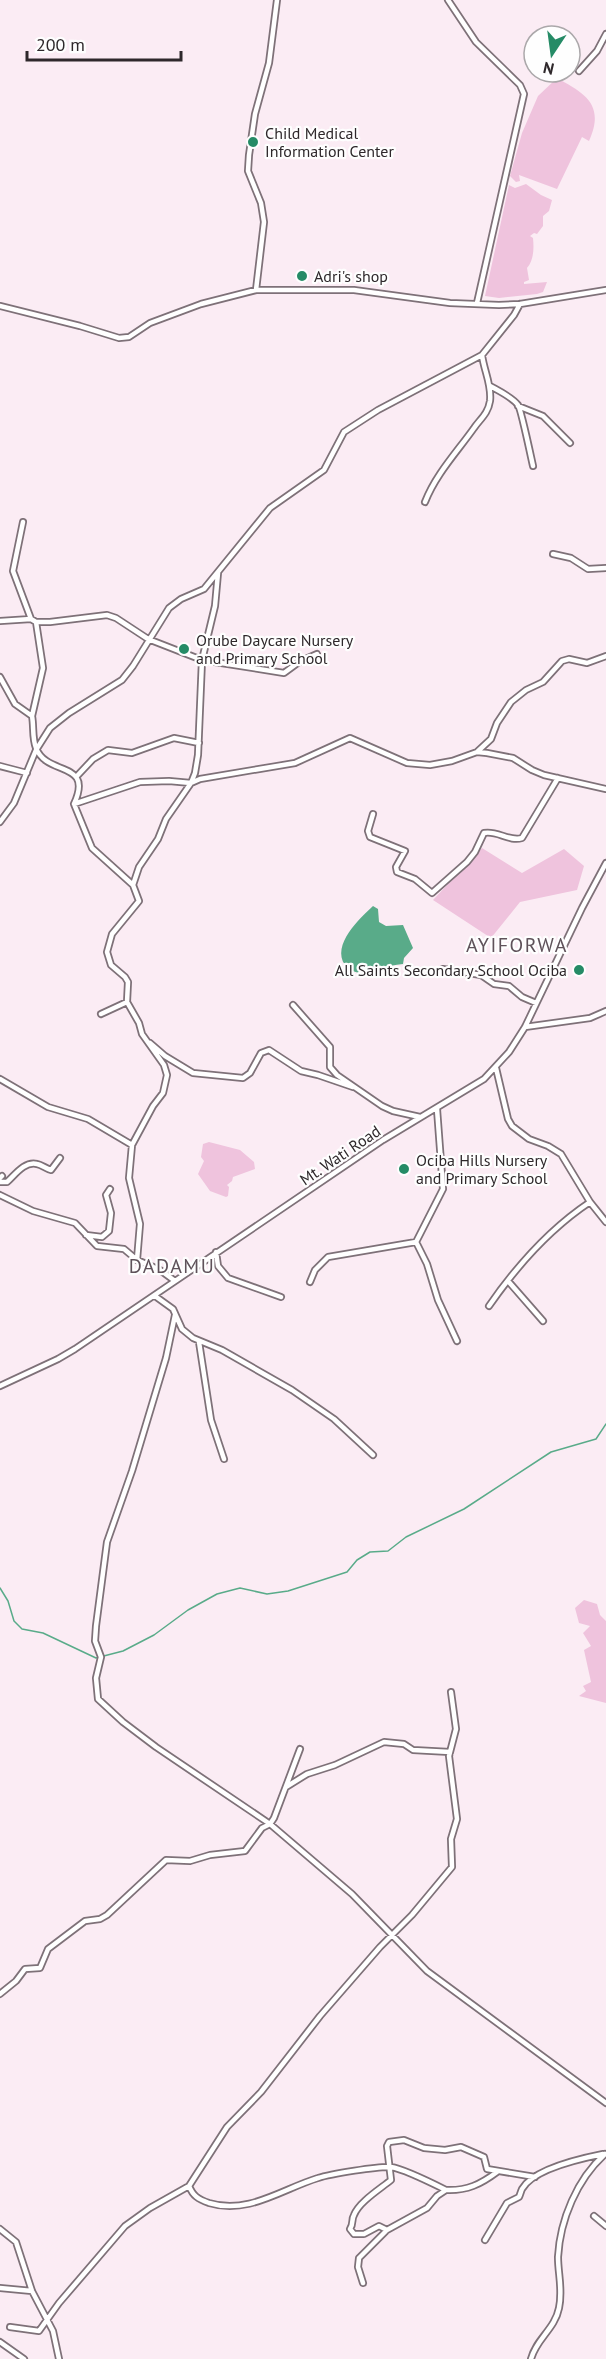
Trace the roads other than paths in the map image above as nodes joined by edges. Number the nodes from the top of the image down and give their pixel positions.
1 (277, 0) edge
2 (448, 0) edge
3 (606, 34) edge
4 (582, 68) edge
5 (256, 290) junction
6 (606, 290) edge
7 (477, 303) junction
8 (520, 304) junction
9 (0, 306) edge
10 (482, 355) junction
11 (490, 386) junction
12 (518, 406) junction
13 (570, 443) dead end
14 (533, 466) dead end
15 (425, 502) dead end
16 (22, 522) dead end
17 (553, 554) dead end
18 (606, 568) edge
19 (218, 573) junction
20 (33, 620) junction
21 (0, 621) edge
22 (148, 639) junction
23 (317, 654) dead end
24 (606, 656) edge
25 (202, 660) junction
26 (0, 677) edge
27 (32, 716) junction
28 (199, 743) junction
29 (36, 750) junction
30 (477, 752) junction
31 (0, 766) edge
32 (27, 773) junction
33 (195, 773) junction
34 (77, 776) junction
35 (558, 778) junction
36 (200, 779) junction
37 (191, 783) junction
38 (606, 789) edge
39 (74, 804) junction
40 (373, 814) dead end
41 (0, 822) edge
42 (606, 863) edge
43 (134, 885) junction
44 (443, 969) dead end
45 (128, 1002) junction
46 (536, 1003) junction
47 (293, 1005) dead end
48 (606, 1011) edge
49 (101, 1014) dead end
50 (525, 1027) junction
51 (144, 1038) junction
52 (496, 1068) junction
53 (0, 1079) edge
54 (353, 1088) junction
55 (437, 1109) junction
56 (420, 1117) junction
57 (132, 1145) junction
58 (60, 1158) dead end
59 (0, 1178) edge
60 (110, 1189) dead end
61 (0, 1195) edge
62 (590, 1202) junction
63 (606, 1222) edge
64 (86, 1236) junction
65 (416, 1242) junction
66 (216, 1252) junction
67 (137, 1260) junction
68 (175, 1281) junction
69 (508, 1281) junction
70 (310, 1282) dead end
71 (155, 1296) junction
72 (281, 1297) dead end
73 (489, 1306) dead end
74 (175, 1315) junction
75 (543, 1321) dead end
76 (457, 1341) dead end
77 (200, 1342) junction
78 (0, 1386) edge
79 (373, 1455) dead end
80 (224, 1459) dead end
81 (452, 1692) dead end
82 (300, 1749) dead end
83 (450, 1752) junction
84 (286, 1787) junction
85 (270, 1824) junction
86 (392, 1935) junction
87 (0, 1995) edge
88 (606, 2103) edge
89 (605, 2154) edge
90 (390, 2167) junction
91 (497, 2172) junction
92 (535, 2177) junction
93 (189, 2186) junction
94 (446, 2190) junction
95 (594, 2216) dead end
96 (606, 2226) edge
97 (0, 2229) edge
98 (387, 2230) junction
99 (485, 2240) dead end
100 (363, 2283) dead end
101 (0, 2288) edge
102 (32, 2291) junction
103 (47, 2319) junction
104 (10, 2327) dead end
105 (0, 2342) edge
106 (24, 2359) edge
107 (59, 2359) edge
108 (531, 2359) edge

1 - 5 street
2 - 7 street
3 - 4 street
5 - 7 street
5 - 9 street
6 - 8 street
7 - 8 street
8 - 10 street
10 - 11 street
10 - 19 street
11 - 12 street
11 - 15 street
12 - 13 street
12 - 14 street
16 - 20 street
17 - 18 street
19 - 22 street
19 - 25 street
20 - 21 street
20 - 22 street
20 - 27 street
22 - 25 street
22 - 29 street
23 - 25 street
24 - 30 street
25 - 28 street
26 - 27 street
27 - 29 street
28 - 33 street
28 - 34 street
29 - 32 street
29 - 34 street
30 - 35 street
30 - 36 street
31 - 32 street
32 - 41 street
33 - 36 street
33 - 37 street
34 - 39 street
35 - 38 street
35 - 40 street
36 - 37 street
37 - 39 street
37 - 43 street
39 - 43 street
42 - 46 street, Mt. Wati Road
43 - 45 street
44 - 46 street
45 - 49 street
45 - 51 street
46 - 50 street, Mt. Wati Road
47 - 54 street
48 - 50 street
50 - 52 street, Mt. Wati Road
51 - 54 street
51 - 57 street
52 - 55 street, Mt. Wati Road
52 - 62 street
53 - 57 street
54 - 56 street
55 - 56 street, Mt. Wati Road
55 - 65 street
56 - 66 street, Mt. Wati Road
57 - 67 street
58 - 59 street
60 - 64 street
61 - 64 street
62 - 63 street
62 - 69 street
64 - 67 street
65 - 70 street
65 - 76 street
66 - 68 street, Mt. Wati Road
66 - 72 street
67 - 68 street
68 - 71 street, Mt. Wati Road
69 - 73 street
69 - 75 street
71 - 74 street
71 - 78 street, Mt. Wati Road
74 - 77 street
74 - 85 street
77 - 79 street
77 - 80 street
81 - 83 street
82 - 84 street
83 - 84 street
83 - 86 street
84 - 85 street
85 - 86 street
85 - 87 street
86 - 88 street
86 - 93 street
89 - 92 street
89 - 108 street
90 - 91 street
90 - 93 street
90 - 94 street
90 - 98 street
91 - 92 street
91 - 94 street
92 - 99 street
93 - 103 street
94 - 98 street
95 - 96 street
97 - 102 street
98 - 100 street
101 - 102 street
102 - 103 street
103 - 104 street
103 - 107 street
105 - 106 street

